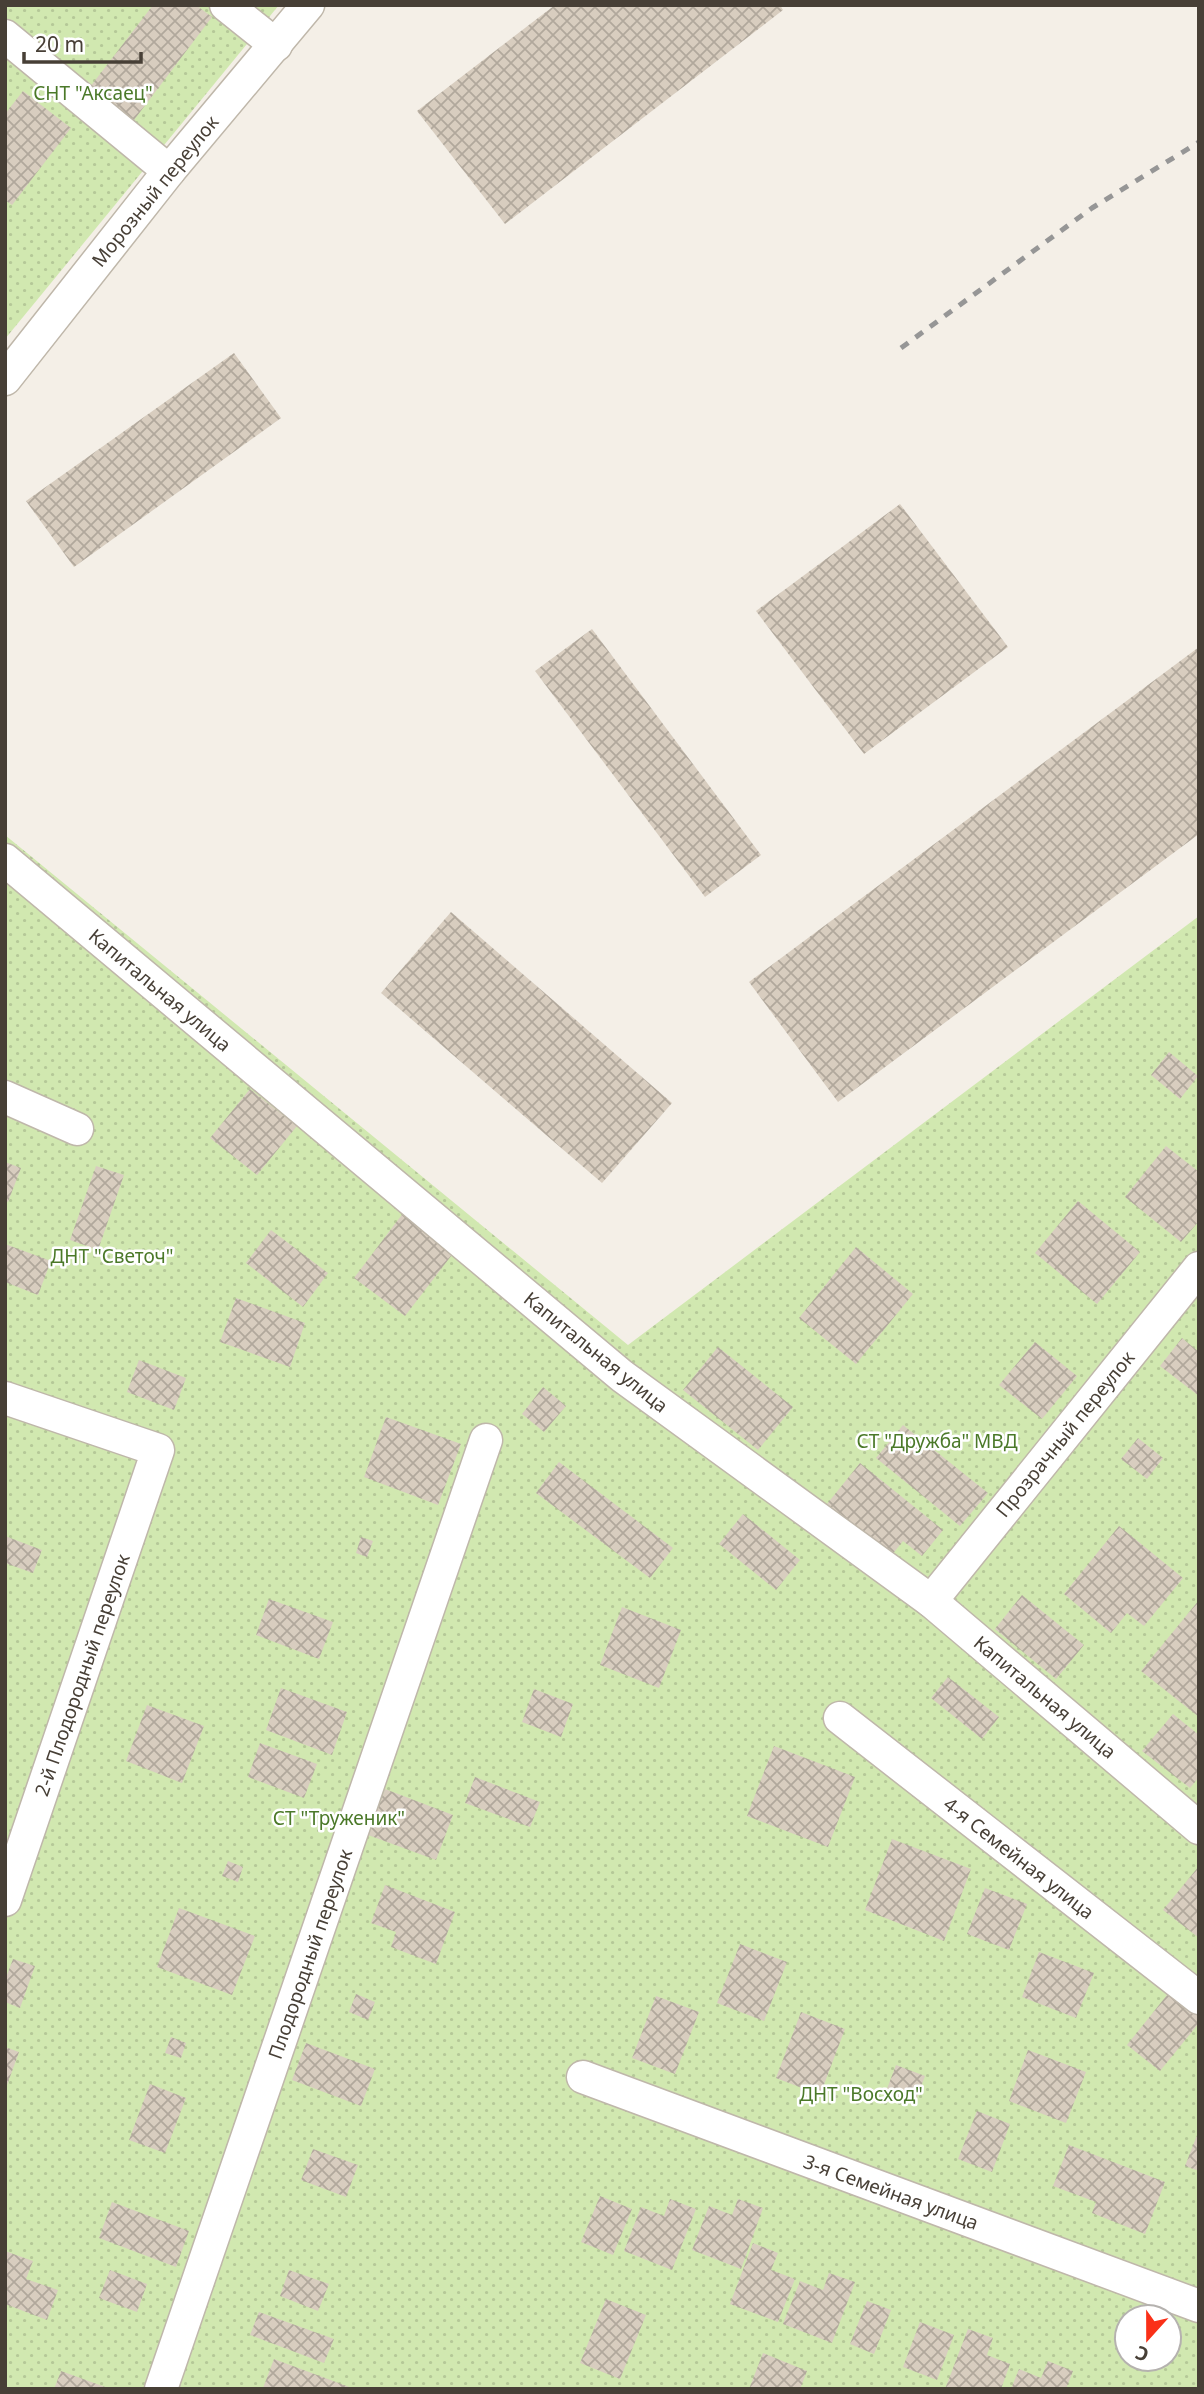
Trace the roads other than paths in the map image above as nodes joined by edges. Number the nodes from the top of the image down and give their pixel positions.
1 (226, 5) edge
2 (308, 5) edge
3 (5, 36) edge
4 (276, 45) junction
5 (169, 171) junction
6 (5, 379) edge
7 (5, 860) edge
8 (5, 1097) edge
9 (77, 1129) dead end
10 (1199, 1268) edge
11 (5, 1398) edge
12 (486, 1440) dead end
13 (932, 1601) junction
14 (840, 1718) dead end
15 (1199, 1828) edge
16 (5, 1900) edge
17 (1199, 1998) edge
18 (583, 2077) dead end
19 (1199, 2306) edge
20 (161, 2389) edge

1 - 4 street
2 - 4 street, Морозный переулок
3 - 5 street
4 - 5 street, Морозный переулок
5 - 6 street, Морозный переулок
7 - 13 street, Капитальная улица
8 - 9 street
10 - 13 street, Прозрачный переулок
11 - 16 street, 2-й Плодородный переулок
12 - 20 street, Плодородный переулок
13 - 15 street, Капитальная улица
14 - 17 street, 4-я Семейная улица
18 - 19 street, 3-я Семейная улица

